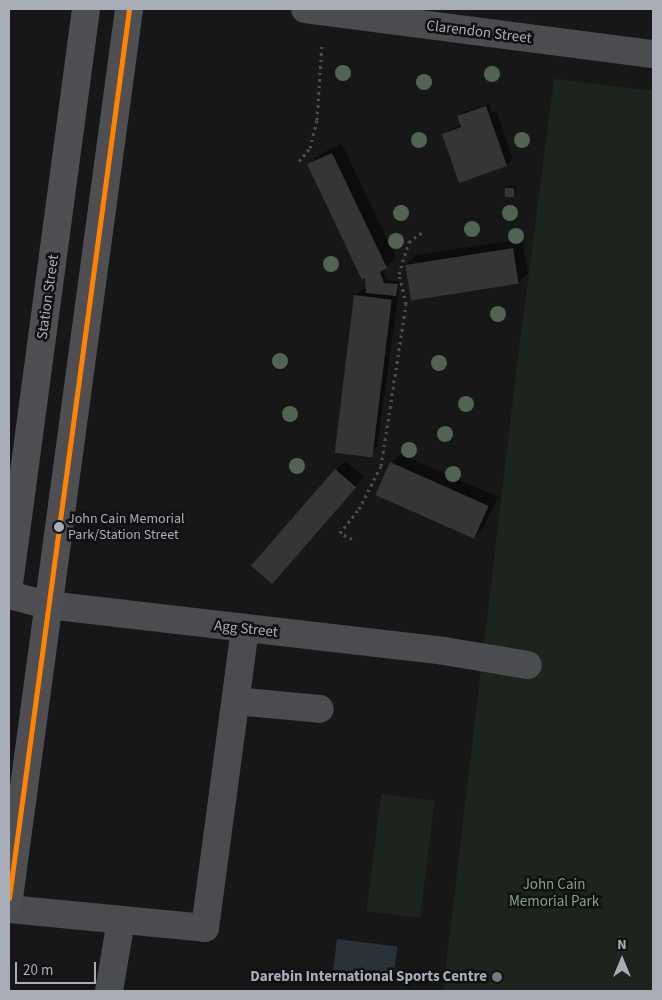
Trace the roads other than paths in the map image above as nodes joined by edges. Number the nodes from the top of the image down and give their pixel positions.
1 (86, 9) edge
2 (128, 9) edge
3 (306, 9) edge
4 (653, 54) edge
5 (9, 584) edge
6 (9, 595) edge
7 (48, 605) junction
8 (245, 629) junction
9 (528, 665) dead end
10 (236, 700) junction
11 (320, 709) dead end
12 (9, 898) edge
13 (9, 909) edge
14 (120, 920) junction
15 (109, 991) edge

1 - 5 main road, Station Street
2 - 7 main road
3 - 4 street, Clarendon Street
6 - 7 main road
7 - 8 street, Agg Street
7 - 12 main road
8 - 9 street, Agg Street
8 - 10 street
10 - 11 street
10 - 14 street
13 - 14 street
14 - 15 street

